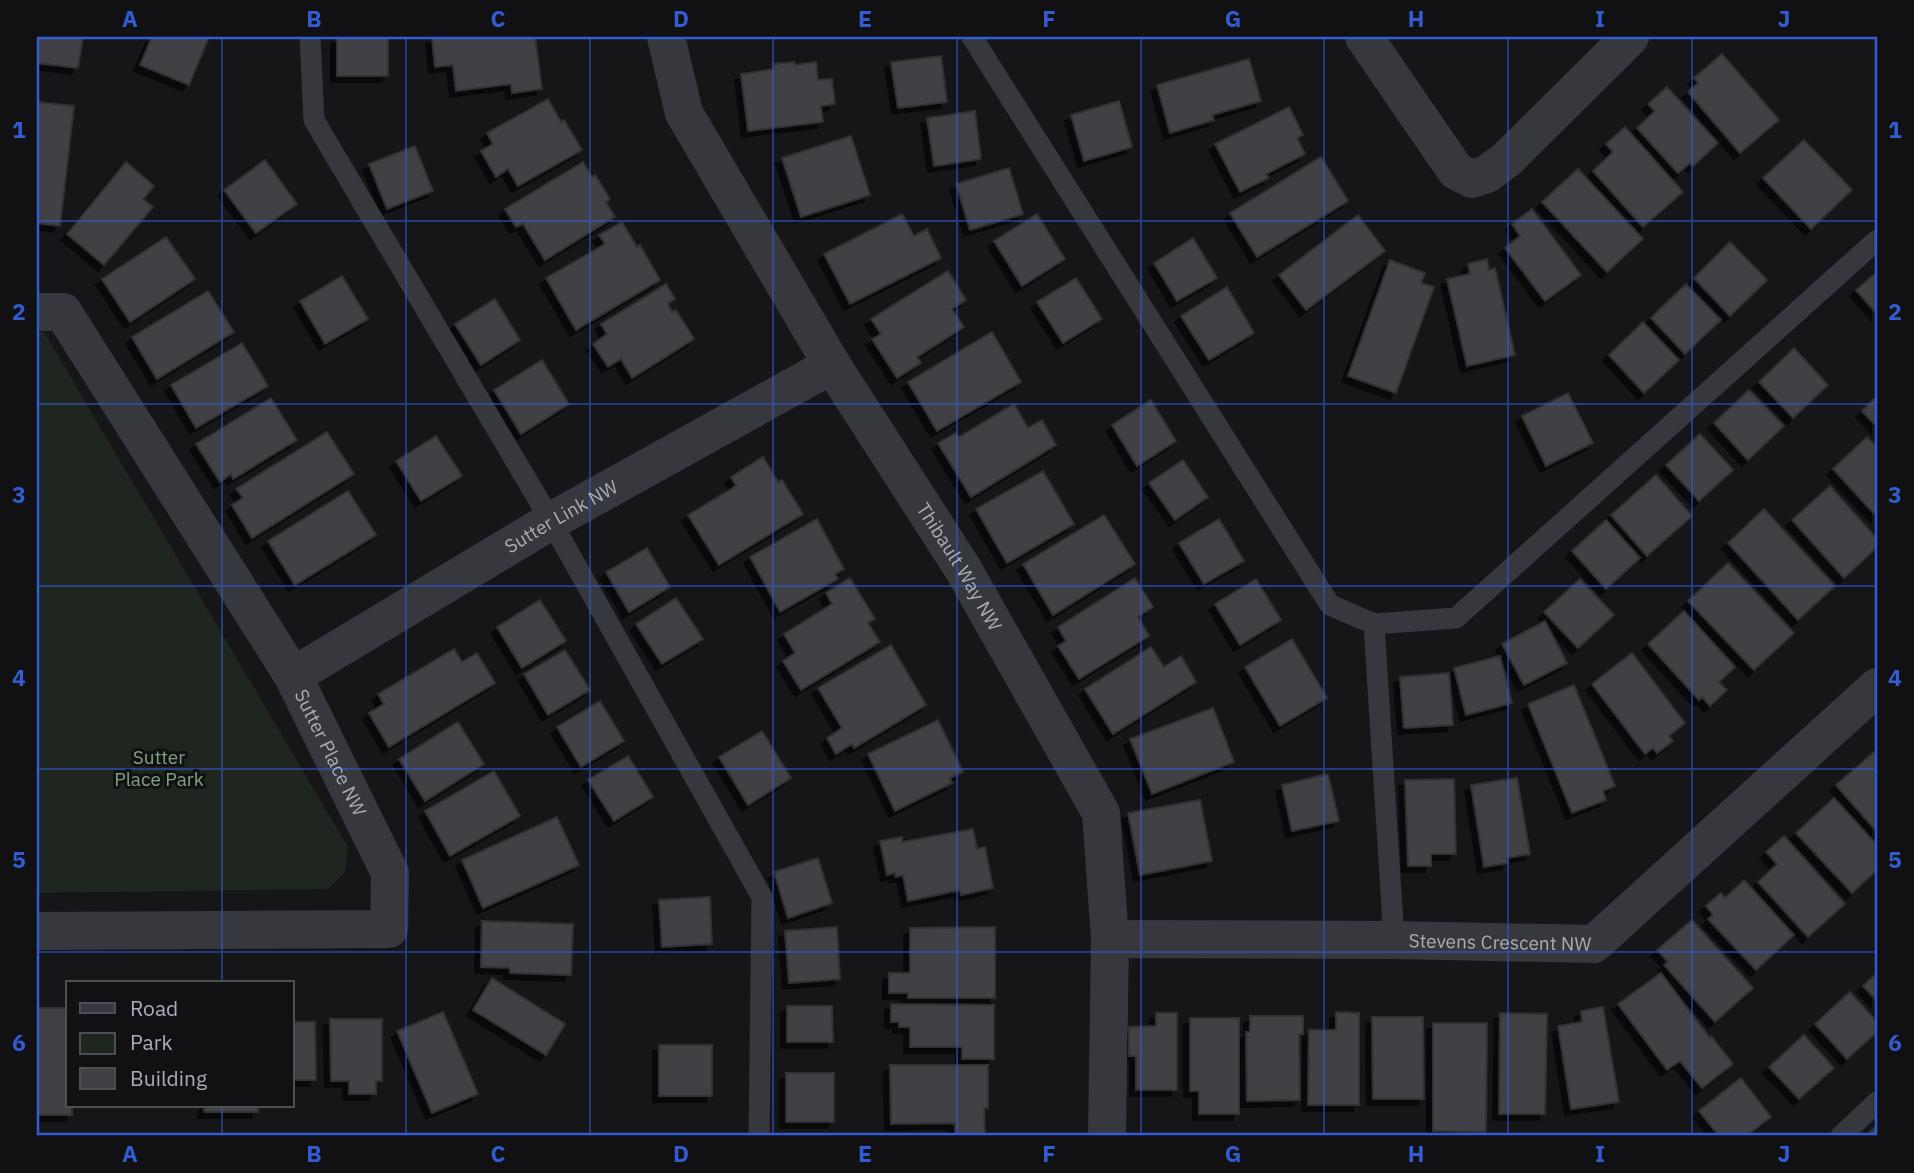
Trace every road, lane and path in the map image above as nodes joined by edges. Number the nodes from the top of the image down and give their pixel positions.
1 (310, 37) edge
2 (666, 37) edge
3 (972, 37) edge
4 (1364, 37) edge
5 (1630, 37) edge
6 (1877, 240) edge
7 (37, 312) edge
8 (832, 365) junction
9 (551, 521) junction
10 (1374, 624) junction
11 (293, 676) junction
12 (1877, 688) edge
13 (37, 931) edge
14 (1110, 939) junction
15 (1394, 940) junction
16 (1877, 1102) edge
17 (759, 1136) edge
18 (1107, 1136) edge
19 (1842, 1136) edge

1 - 9 lane
2 - 8 street, Thibault Way NW
3 - 10 lane
4 - 5 street
6 - 10 lane
7 - 11 street, Sutter Place NW
8 - 9 street, Sutter Link NW
8 - 14 street, Thibault Way NW
9 - 11 street, Sutter Link NW
9 - 17 lane
10 - 15 lane
11 - 13 street, Sutter Place NW
12 - 15 street, Stevens Crescent NW
14 - 15 street, Stevens Crescent NW
14 - 18 street, Thibault Way NW
16 - 19 lane

